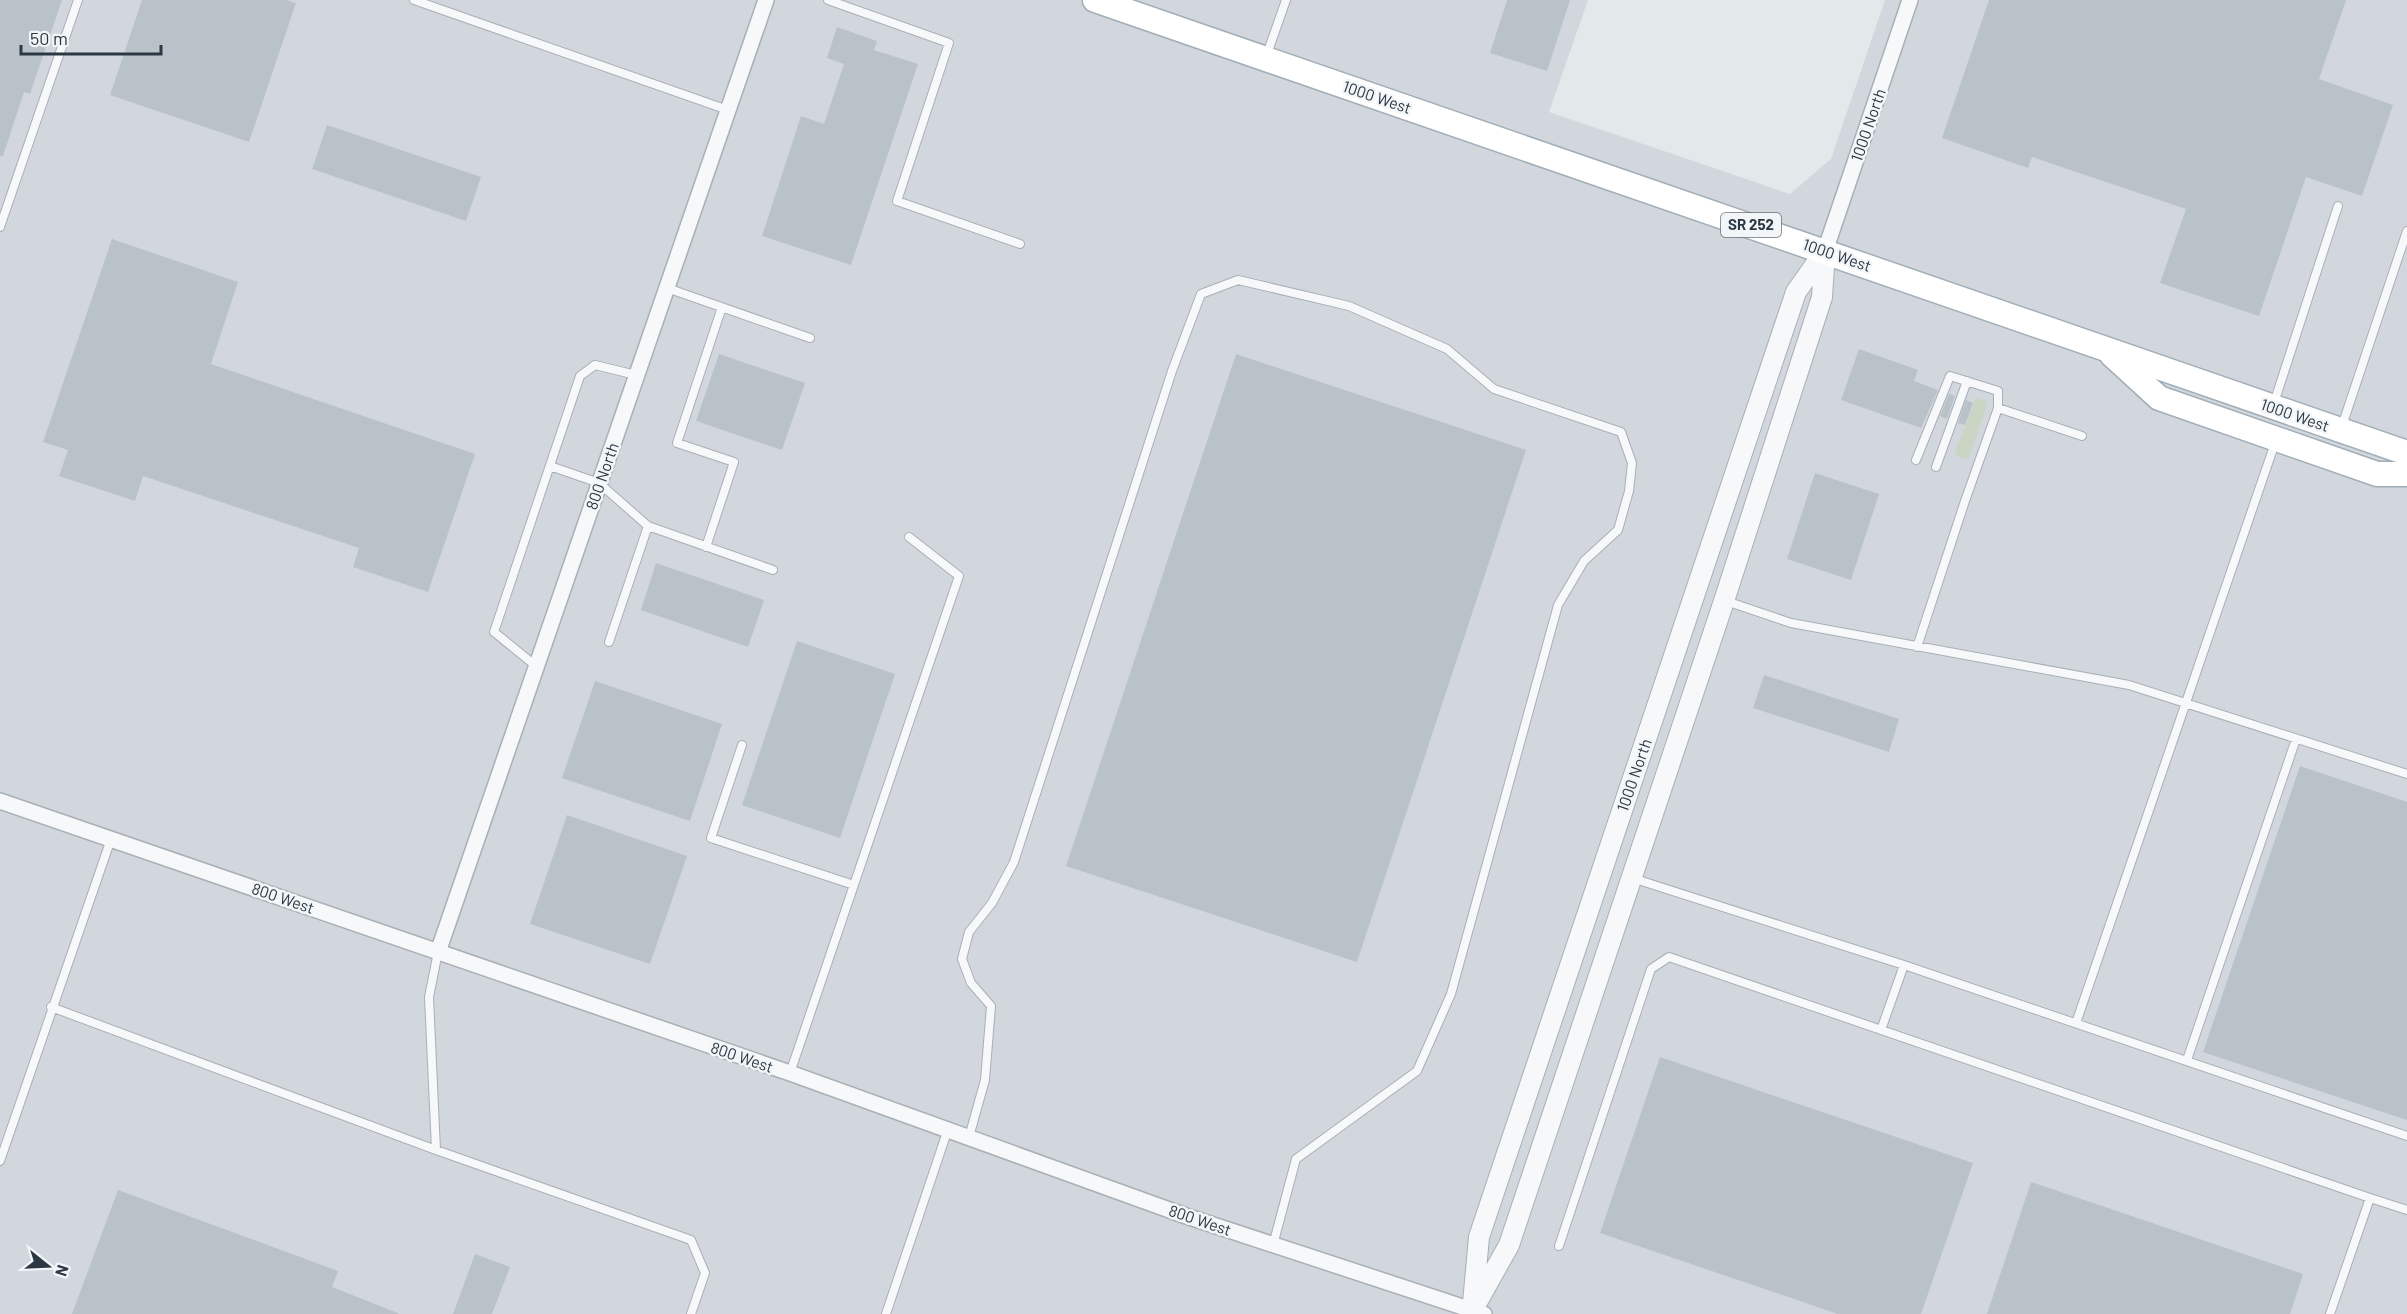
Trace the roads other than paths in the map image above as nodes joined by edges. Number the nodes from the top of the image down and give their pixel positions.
1 (78, 0) edge
2 (414, 0) edge
3 (766, 0) edge
4 (828, 0) edge
5 (1095, 0) edge
6 (1286, 0) edge
7 (1910, 0) edge
8 (1265, 59) junction
9 (728, 110) junction
10 (2337, 206) dead end
11 (0, 227) edge
12 (2407, 231) edge
13 (1020, 244) dead end
14 (1825, 251) junction
15 (666, 288) junction
16 (722, 307) junction
17 (810, 338) dead end
18 (2105, 348) junction
19 (636, 375) junction
20 (1967, 381) junction
21 (2272, 407) junction
22 (1998, 408) junction
23 (2341, 431) junction
24 (2082, 436) dead end
25 (2277, 439) junction
26 (2407, 453) edge
27 (1916, 460) dead end
28 (550, 466) junction
29 (1936, 467) dead end
30 (2407, 474) edge
31 (599, 483) junction
32 (648, 526) junction
33 (909, 537) dead end
34 (706, 547) junction
35 (773, 570) dead end
36 (1724, 601) junction
37 (609, 642) dead end
38 (1917, 647) junction
39 (536, 666) junction
40 (2185, 703) junction
41 (2296, 739) junction
42 (742, 745) dead end
43 (2407, 774) edge
44 (0, 801) edge
45 (111, 839) junction
46 (1631, 878) junction
47 (854, 885) junction
48 (438, 952) junction
49 (1904, 964) junction
50 (51, 1007) junction
51 (2076, 1023) junction
52 (1881, 1030) junction
53 (2187, 1060) junction
54 (790, 1073) junction
55 (948, 1129) junction
56 (2407, 1136) edge
57 (969, 1137) junction
58 (436, 1150) junction
59 (0, 1161) edge
60 (2370, 1198) junction
61 (2407, 1210) edge
62 (1273, 1245) junction
63 (1559, 1246) dead end
64 (1476, 1313) edge
65 (691, 1314) edge
66 (886, 1314) edge
67 (2330, 1314) edge

1 - 11 lane
2 - 9 lane
3 - 9 street, 800 North
4 - 13 lane
5 - 8 main road, 1000 West / SR 252
6 - 8 lane
7 - 14 street, 1000 North
8 - 14 main road, 1000 West / SR 252
9 - 15 street, 800 North
10 - 21 lane
12 - 23 lane
14 - 18 main road, 1000 West / SR 252
14 - 36 street, 1000 North
14 - 64 street, 1000 North
15 - 16 lane
15 - 19 street, 800 North
16 - 17 lane
16 - 34 lane
18 - 21 main road, 1000 West / SR 252
18 - 25 main road
19 - 28 lane
19 - 31 street, 800 North
20 - 22 lane
20 - 27 lane
20 - 29 lane
21 - 23 main road, 1000 West / SR 252
22 - 24 lane
22 - 38 lane
23 - 26 main road, 1000 West / SR 252
25 - 30 main road
25 - 40 lane
28 - 31 lane
28 - 39 lane
31 - 32 lane
31 - 39 street, 800 North
32 - 34 lane
32 - 37 lane
33 - 47 lane
34 - 35 lane
36 - 38 lane
36 - 46 street, 1000 North
38 - 40 lane
39 - 48 street, 800 North
40 - 41 lane
40 - 51 lane
41 - 43 lane
41 - 53 lane
42 - 47 lane
44 - 45 street, 800 West
45 - 48 street, 800 West
45 - 50 lane
46 - 49 lane
46 - 64 street, 1000 North
47 - 54 lane
48 - 54 street, 800 West
48 - 58 lane
49 - 51 lane
49 - 52 lane
50 - 58 lane
50 - 59 lane
51 - 53 lane
52 - 60 lane
52 - 63 lane
53 - 56 lane
54 - 55 street, 800 West
55 - 57 street, 800 West
55 - 66 lane
57 - 62 street, 800 West
57 - 62 lane
58 - 65 lane
60 - 61 lane
60 - 67 lane
62 - 64 street, 800 West

